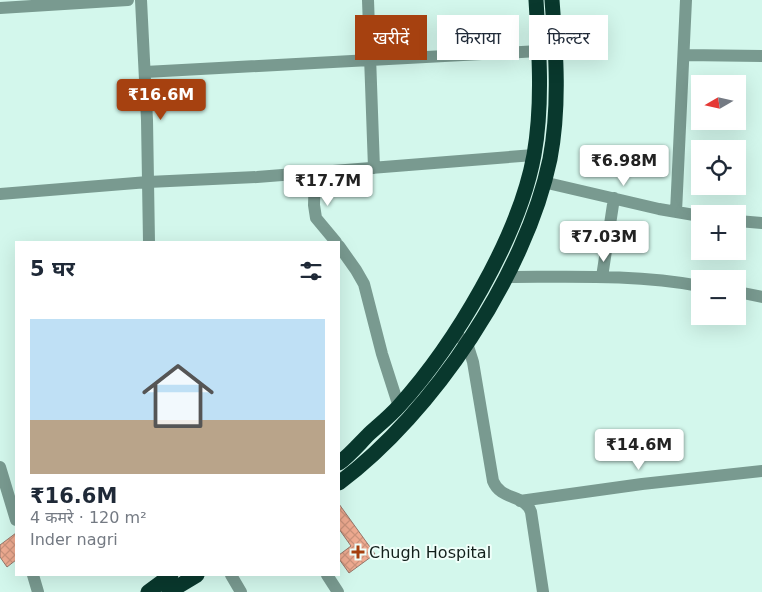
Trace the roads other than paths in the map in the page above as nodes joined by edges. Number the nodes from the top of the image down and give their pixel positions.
1 (128, 0) edge
2 (141, 0) edge
3 (368, 0) edge
4 (536, 0) edge
5 (552, 0) edge
6 (686, 0) edge
7 (0, 8) edge
8 (368, 15) edge
9 (537, 15) edge
10 (529, 52) edge
11 (684, 55) junction
12 (762, 56) edge
13 (427, 57) edge
14 (370, 60) joint
15 (539, 60) edge
16 (145, 72) junction
17 (534, 155) junction
18 (374, 168) junction
19 (315, 172) junction
20 (148, 182) junction
21 (544, 182) junction
22 (0, 194) edge
23 (614, 198) junction
24 (676, 212) junction
25 (691, 214) edge
26 (746, 221) edge
27 (762, 224) edge
28 (149, 241) edge
29 (335, 241) edge
30 (343, 259) edge
31 (505, 277) junction
32 (602, 277) junction
33 (691, 285) edge
34 (746, 294) edge
35 (762, 297) edge
36 (454, 333) junction
37 (467, 343) junction
38 (399, 407) junction
39 (340, 459) edge
40 (0, 467) edge
41 (762, 471) edge
42 (340, 482) edge
43 (520, 501) junction
44 (15, 517) edge
45 (33, 576) edge
46 (193, 576) edge
47 (232, 576) edge
48 (328, 576) edge
49 (168, 582) edge
50 (38, 592) edge
51 (148, 592) edge
52 (241, 592) edge
53 (338, 592) edge
54 (543, 592) edge

1 - 7 street
2 - 16 street
3 - 8 street
4 - 9 highway
5 - 21 highway
6 - 11 street
10 - 13 street
11 - 12 street
11 - 24 street
14 - 16 street
14 - 18 street
15 - 17 highway
16 - 20 street
17 - 18 street
17 - 36 highway
18 - 19 street
19 - 20 street
19 - 29 street
20 - 22 street
20 - 28 street
21 - 23 street
21 - 31 highway
23 - 24 street
23 - 32 street
24 - 25 street
26 - 27 street
30 - 38 street
31 - 32 street
31 - 37 highway
32 - 33 street
34 - 35 street
36 - 37 street
36 - 38 highway
37 - 42 highway
37 - 43 street
38 - 39 highway
40 - 44 street
41 - 43 street
43 - 54 street
45 - 50 street
46 - 49 highway
47 - 52 street
48 - 53 street
49 - 51 highway

